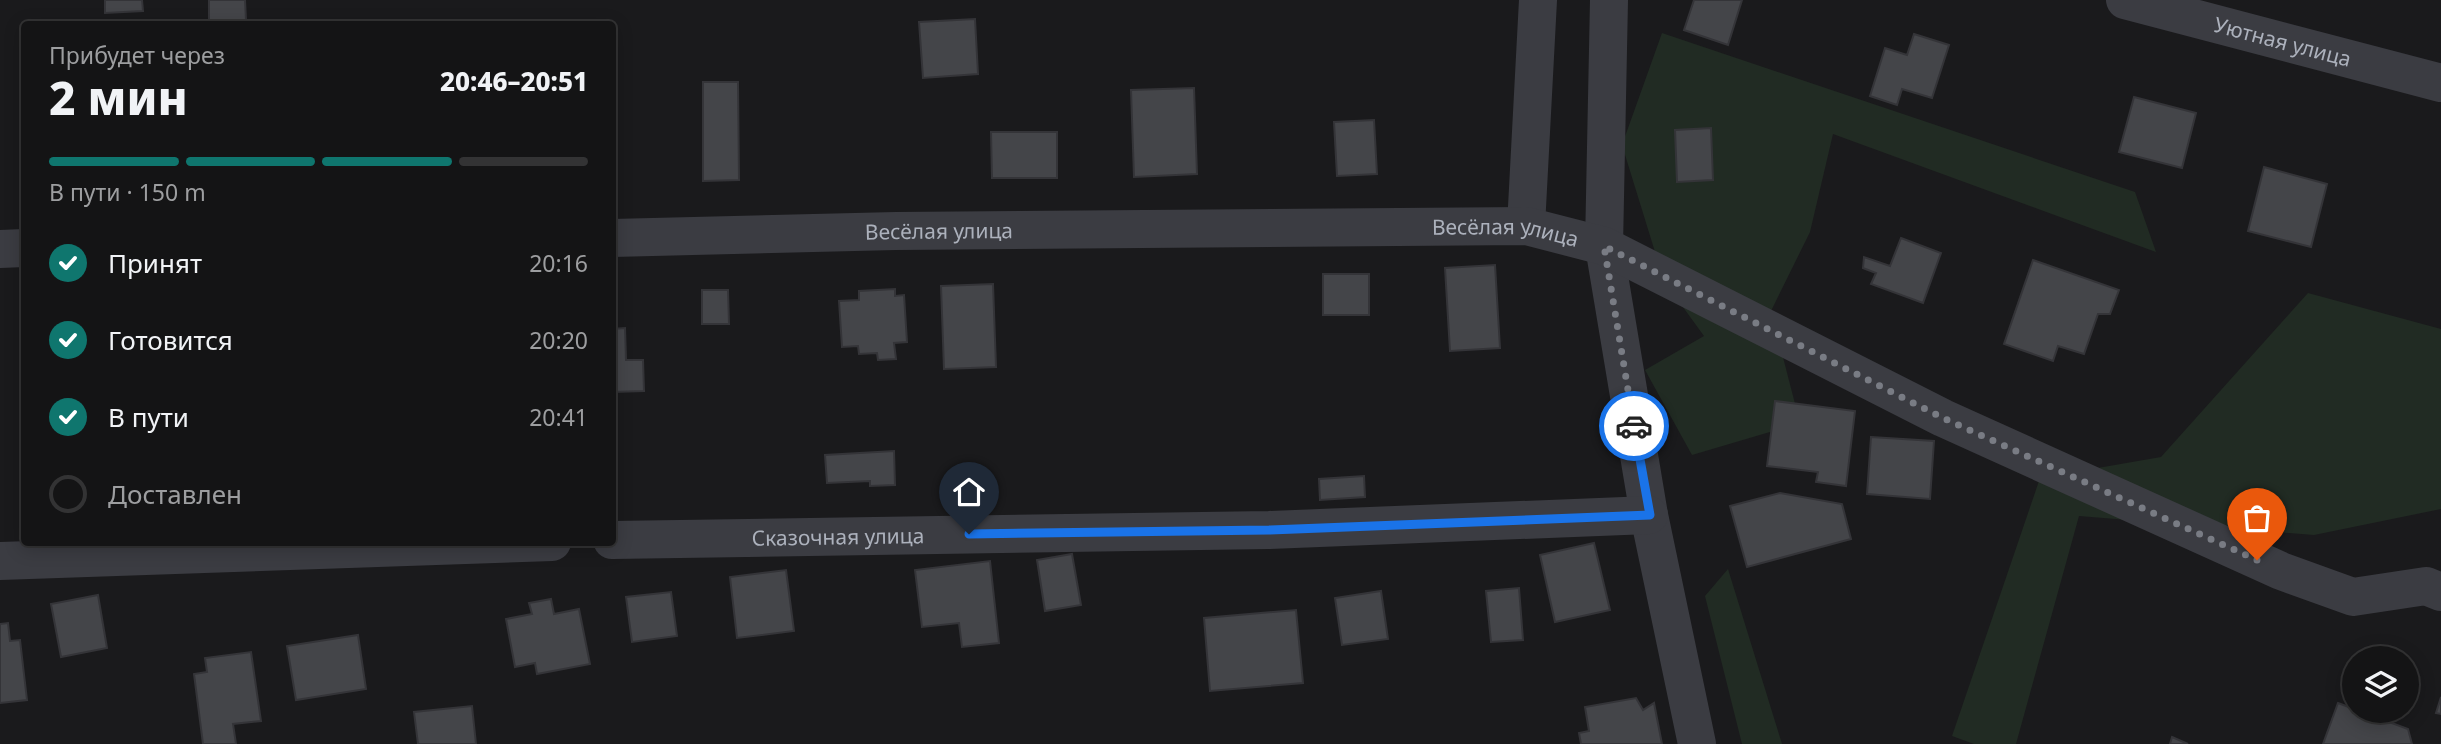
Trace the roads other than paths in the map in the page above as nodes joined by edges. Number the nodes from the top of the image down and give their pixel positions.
1 (1538, 0) edge
2 (1609, 0) edge
3 (2125, 0) edge
4 (2441, 83) edge
5 (1526, 226) junction
6 (616, 238) edge
7 (1604, 246) junction
8 (0, 248) edge
9 (21, 248) edge
10 (1650, 515) junction
11 (616, 541) edge
12 (436, 546) edge
13 (0, 561) edge
14 (2441, 592) edge
15 (1697, 744) edge

1 - 5 street
2 - 7 street
3 - 4 street, Уютная улица
5 - 6 street, Весёлая улица
5 - 7 street, Весёлая улица
7 - 10 street
7 - 14 street, Весёлая улица
8 - 9 street
10 - 11 street, Сказочная улица
10 - 15 street
12 - 13 street

